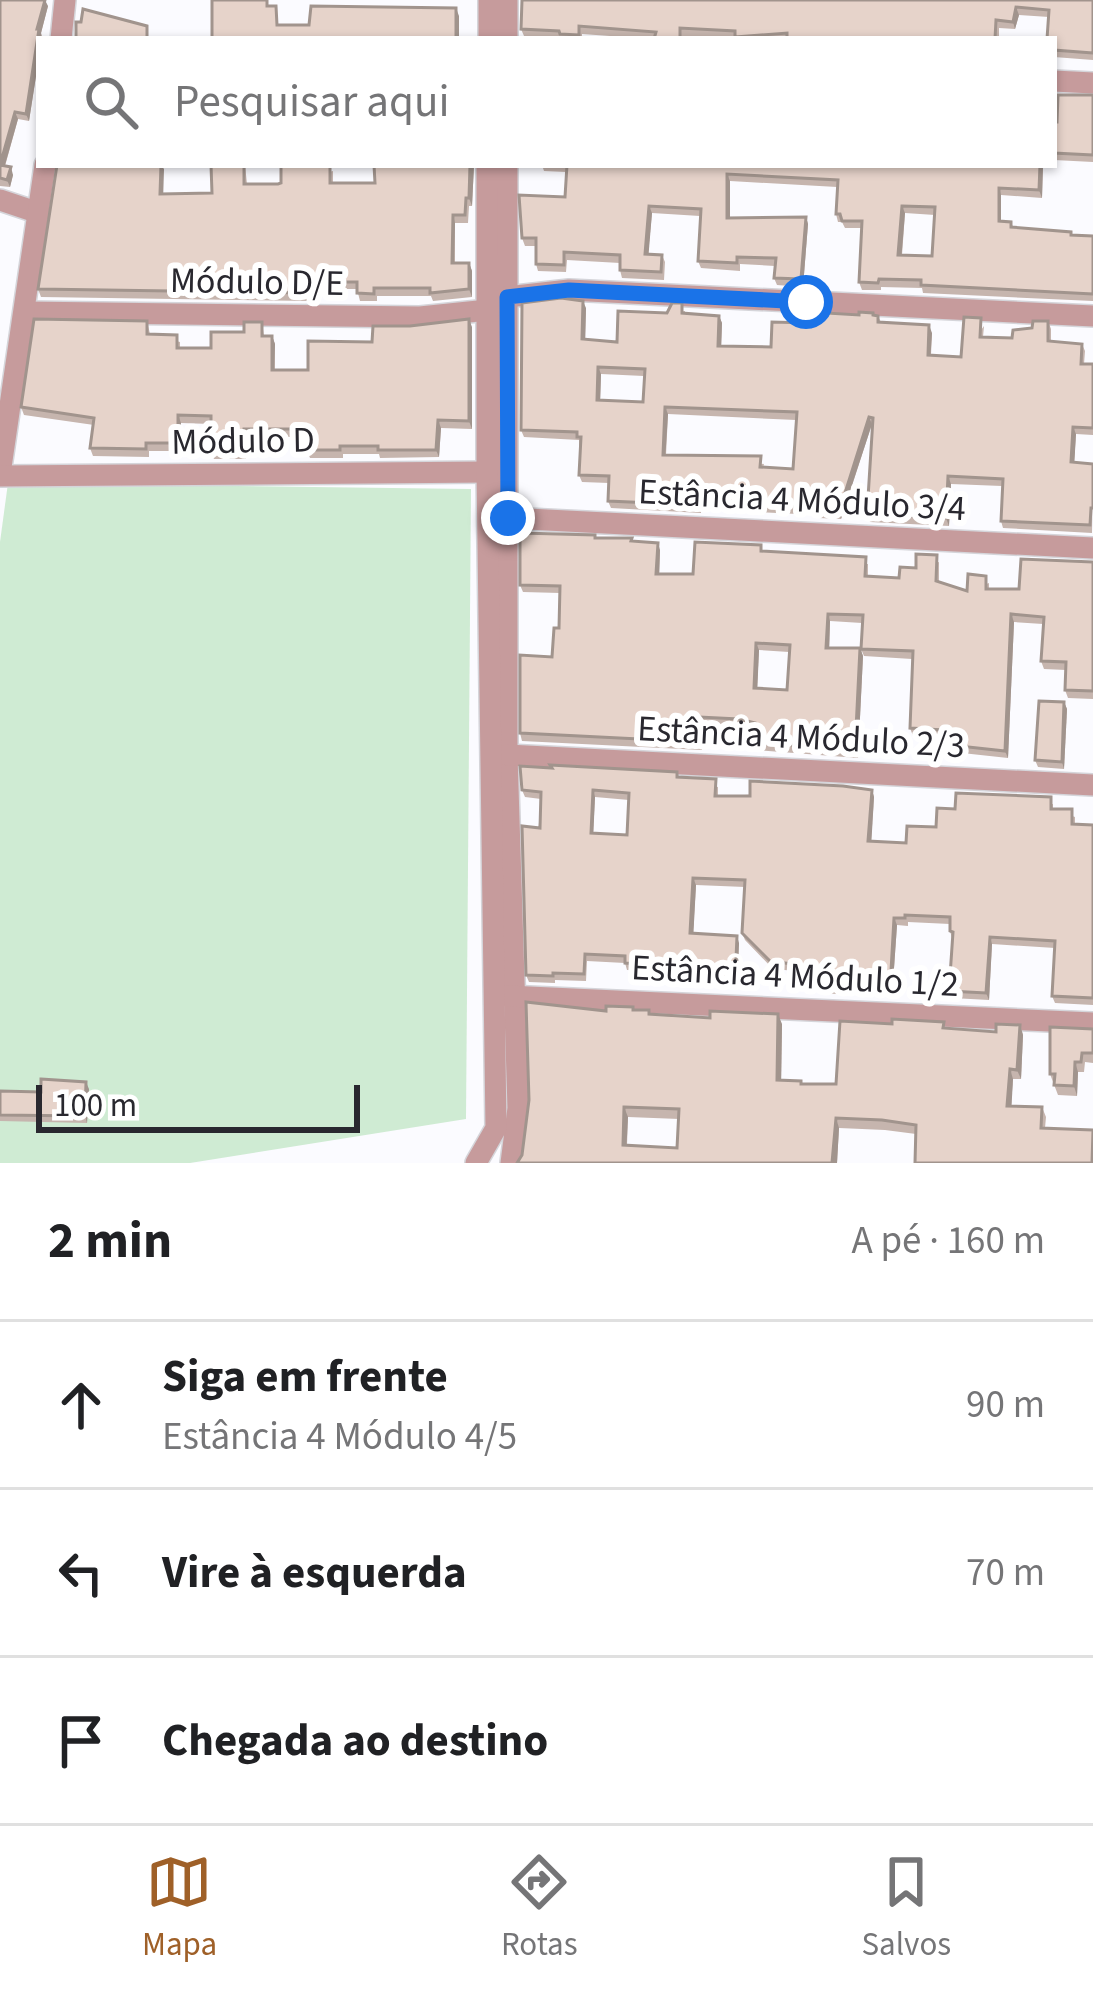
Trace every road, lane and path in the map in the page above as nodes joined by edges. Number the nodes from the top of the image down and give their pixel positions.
1 (65, 0) edge
2 (489, 0) edge
3 (507, 0) edge
4 (61, 36) edge
5 (489, 36) edge
6 (507, 36) edge
7 (1057, 81) edge
8 (1093, 83) edge
9 (45, 168) edge
10 (487, 168) edge
11 (507, 168) edge
12 (0, 200) edge
13 (39, 213) junction
14 (497, 304) junction
15 (25, 312) junction
16 (1093, 316) edge
17 (3, 429) edge
18 (488, 472) junction
19 (0, 475) edge
20 (508, 518) junction
21 (1093, 548) edge
22 (506, 755) junction
23 (1093, 785) edge
24 (505, 996) junction
25 (1093, 1023) edge
26 (476, 1163) edge
27 (511, 1163) edge

1 - 4 street
2 - 5 street
3 - 6 street
7 - 8 street
9 - 13 street
10 - 14 street
11 - 14 street
12 - 13 street
13 - 15 street
14 - 15 street, Módulo D/E
14 - 16 street, Módulo D/E
14 - 18 street
14 - 20 street
15 - 17 street
17 - 19 street
18 - 19 street, Módulo D
18 - 20 street
18 - 24 street
20 - 21 street, Estância 4 Módulo 3/4
20 - 22 street
22 - 23 street, Estância 4 Módulo 2/3
22 - 24 street
24 - 25 street, Estância 4 Módulo 1/2
24 - 26 street
24 - 27 street

